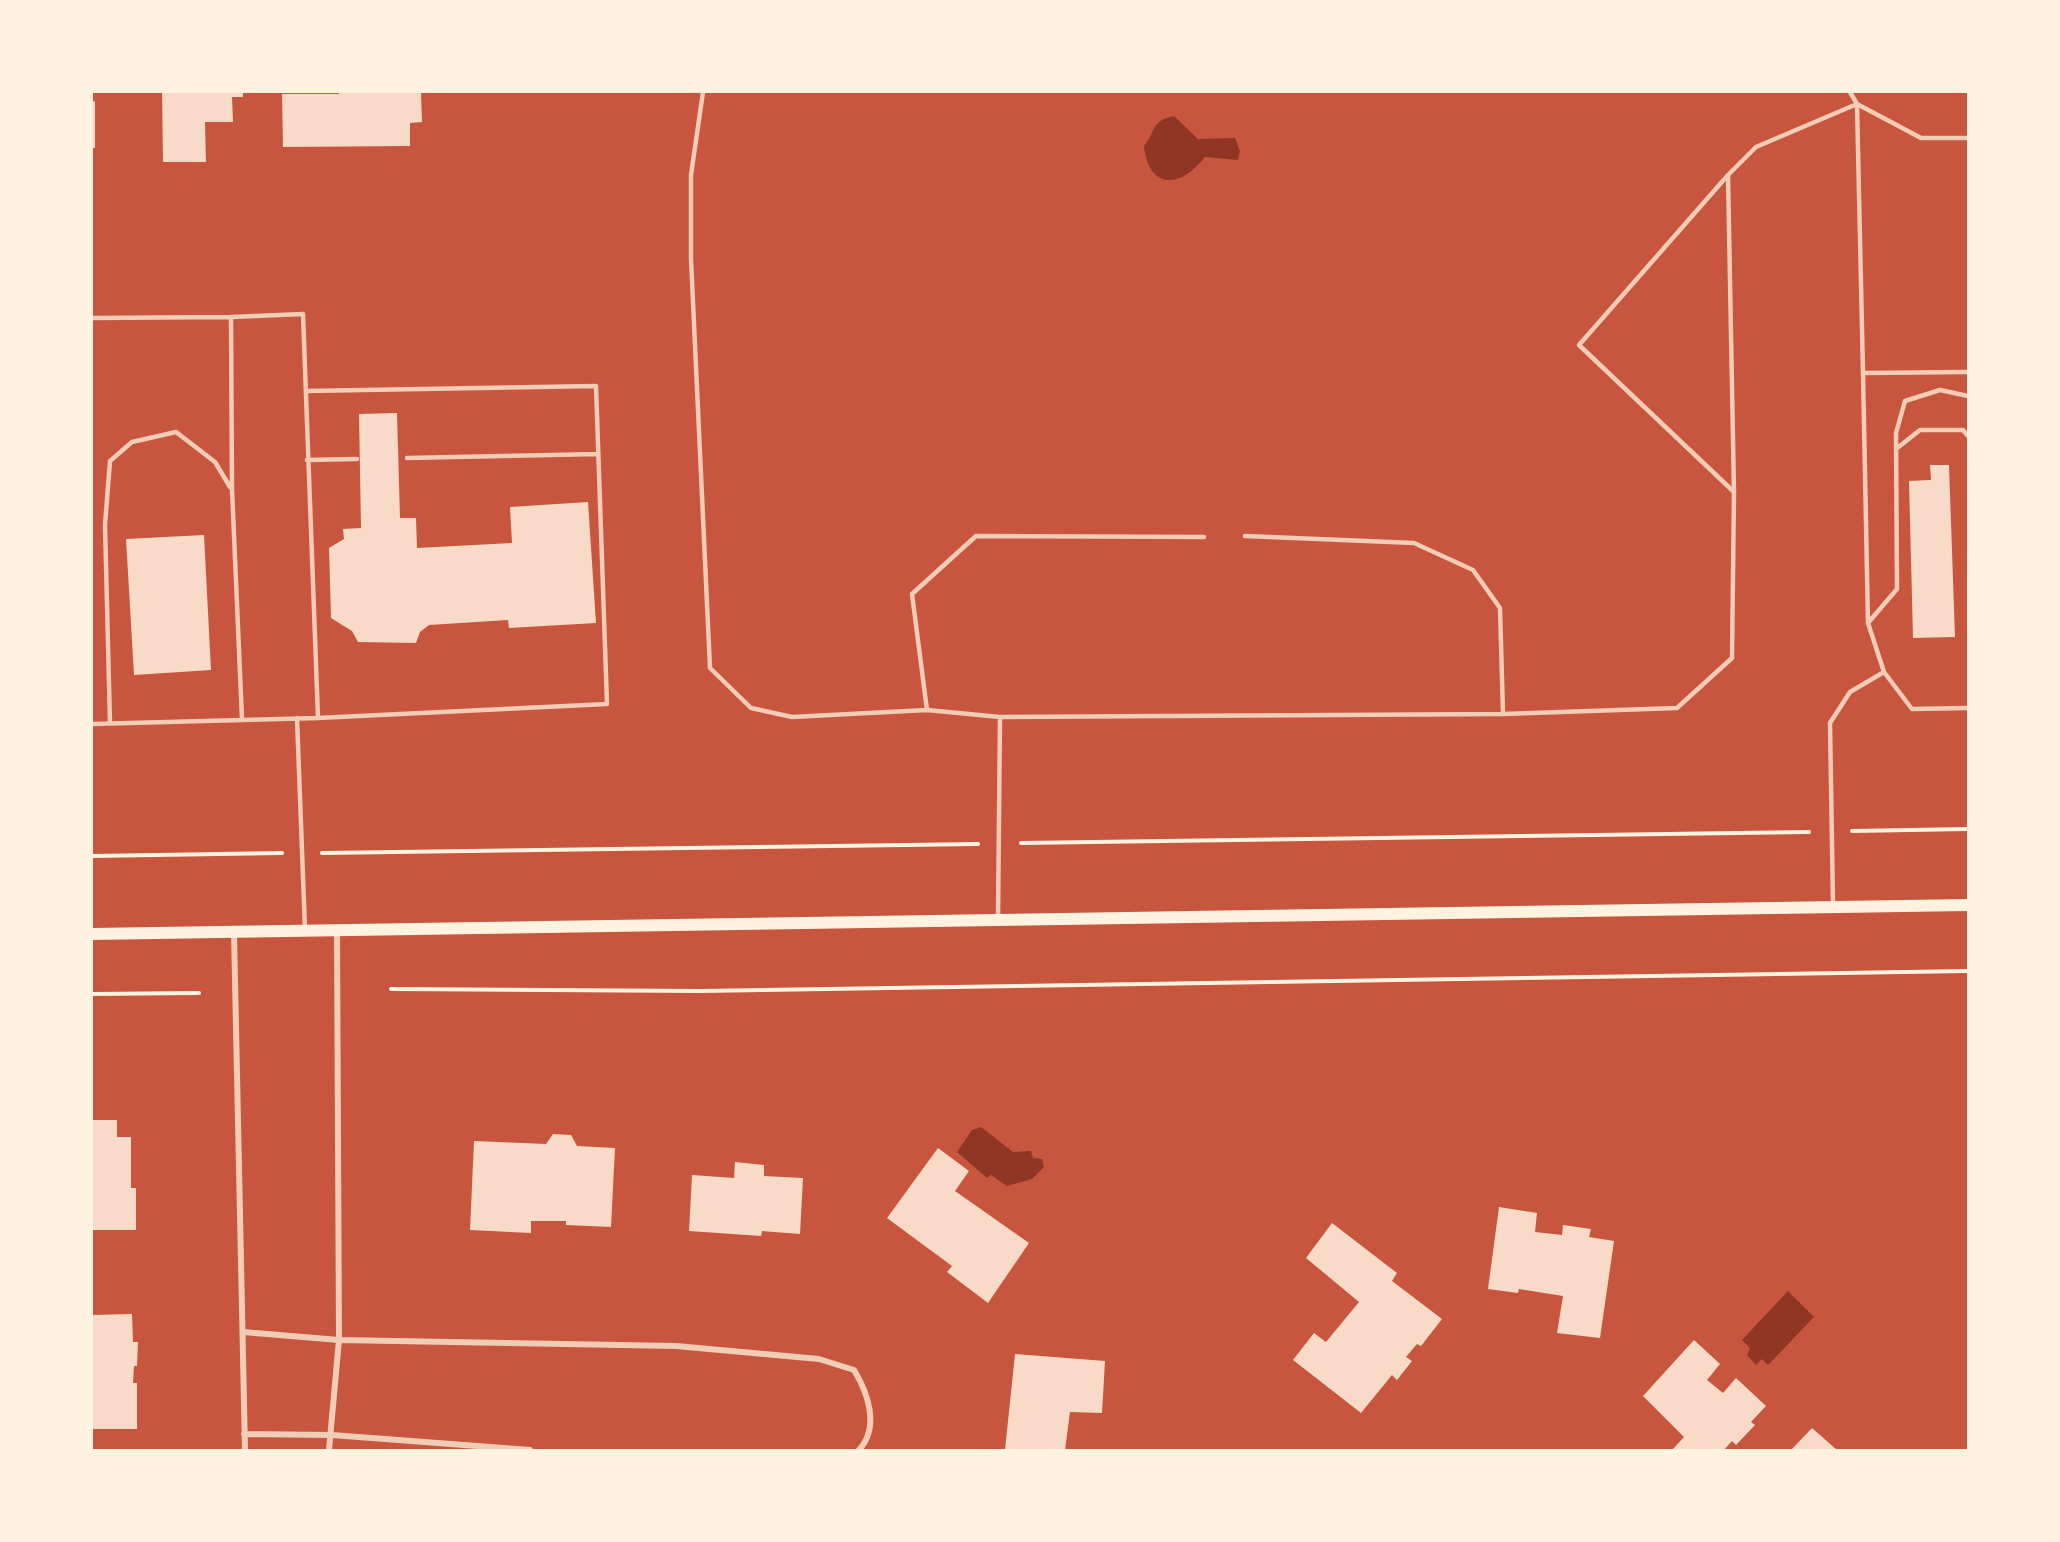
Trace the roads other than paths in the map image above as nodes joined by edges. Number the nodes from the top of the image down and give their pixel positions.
1 (703, 92) edge
2 (1850, 92) edge
3 (1857, 104) junction
4 (1968, 138) edge
5 (1728, 175) junction
6 (231, 317) junction
7 (92, 318) edge
8 (1968, 372) edge
9 (1863, 374) junction
10 (306, 391) junction
11 (1968, 396) edge
12 (1968, 436) edge
13 (1896, 449) junction
14 (598, 454) junction
15 (407, 458) dead end
16 (357, 459) dead end
17 (307, 460) junction
18 (232, 489) junction
19 (1734, 492) junction
20 (1245, 536) dead end
21 (1204, 537) dead end
22 (1868, 623) junction
23 (1884, 672) junction
24 (1968, 708) edge
25 (927, 710) junction
26 (1503, 714) junction
27 (1000, 717) junction
28 (297, 718) junction
29 (318, 718) junction
30 (242, 719) junction
31 (110, 723) junction
32 (92, 724) edge
33 (1968, 905) edge
34 (1833, 907) junction
35 (998, 921) junction
36 (305, 932) junction
37 (337, 932) junction
38 (234, 933) junction
39 (92, 934) edge
40 (243, 1332) junction
41 (339, 1340) junction
42 (244, 1434) junction
43 (332, 1435) junction
44 (245, 1450) edge
45 (329, 1450) edge
46 (530, 1450) edge
47 (859, 1450) edge

1 - 25 lane
2 - 3 lane
3 - 4 lane
3 - 5 lane
3 - 9 lane
5 - 19 lane
5 - 19 lane
6 - 7 lane
6 - 10 lane
6 - 18 lane
8 - 9 lane
9 - 22 lane
10 - 14 lane
10 - 17 lane
11 - 13 lane
12 - 13 lane
13 - 22 lane
14 - 15 lane
14 - 29 lane
16 - 17 lane
17 - 29 lane
18 - 30 lane
18 - 31 lane
19 - 26 lane
20 - 26 lane
21 - 25 lane
22 - 23 lane
23 - 24 lane
23 - 34 lane
25 - 27 lane
26 - 27 lane
27 - 35 lane
28 - 29 lane
28 - 30 lane
28 - 36 lane
30 - 31 lane
31 - 32 lane
33 - 34 main road
34 - 35 main road
35 - 37 main road
36 - 37 main road
36 - 38 main road
37 - 41 street
38 - 39 main road
38 - 40 street
40 - 41 street
40 - 42 street
41 - 43 street
41 - 47 street
42 - 43 street
42 - 44 street
43 - 45 street
43 - 46 street

